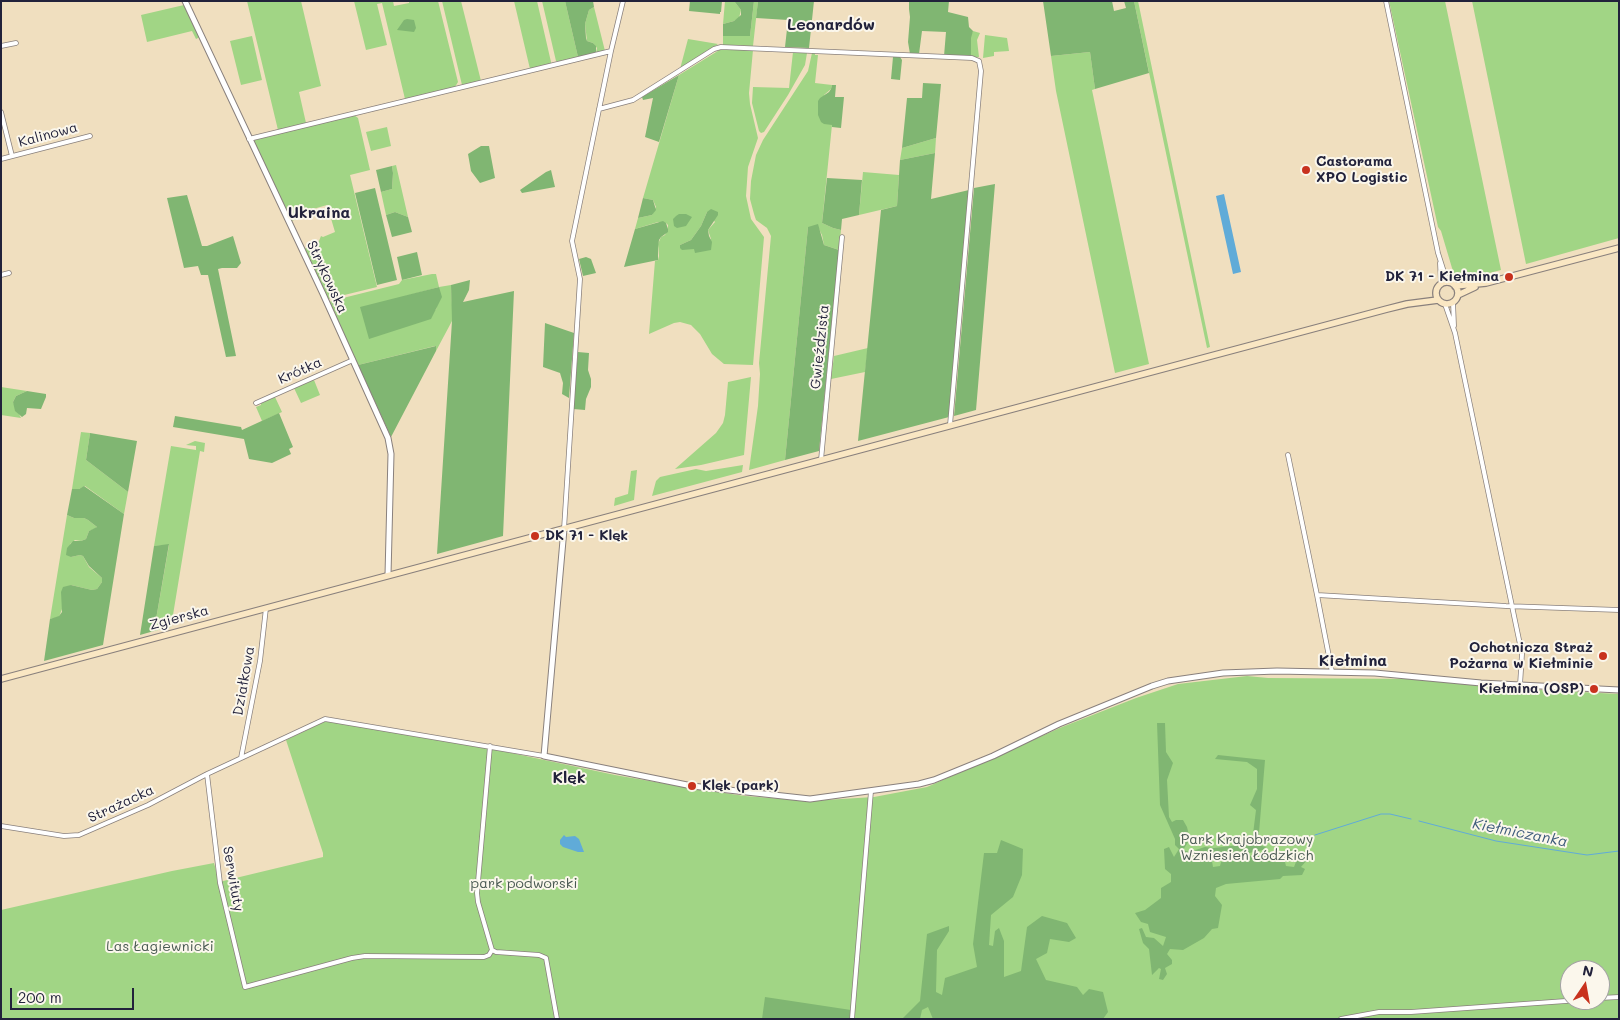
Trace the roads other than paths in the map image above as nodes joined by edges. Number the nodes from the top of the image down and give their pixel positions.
1 (185, 1) edge
2 (623, 1) edge
3 (1386, 1) edge
4 (16, 42) dead end
5 (1, 46) edge
6 (611, 51) junction
7 (599, 109) junction
8 (1, 112) edge
9 (90, 136) dead end
10 (249, 139) junction
11 (12, 156) junction
12 (1, 159) edge
13 (842, 237) dead end
14 (1619, 248) edge
15 (1438, 254) junction
16 (9, 273) dead end
17 (1, 275) edge
18 (1486, 283) junction
19 (1440, 284) junction
20 (1452, 285) junction
21 (1436, 291) junction
22 (1458, 294) junction
23 (1438, 300) junction
24 (1453, 302) junction
25 (1407, 304) junction
26 (1445, 304) junction
27 (1455, 333) junction
28 (353, 360) junction
29 (256, 404) dead end
30 (950, 425) junction
31 (1288, 455) dead end
32 (821, 460) junction
33 (564, 529) junction
34 (388, 575) junction
35 (1316, 595) junction
36 (1512, 606) junction
37 (266, 608) junction
38 (1619, 610) edge
39 (1332, 672) junction
40 (1, 679) edge
41 (1520, 685) junction
42 (1619, 690) edge
43 (490, 746) junction
44 (544, 756) junction
45 (241, 758) junction
46 (208, 774) junction
47 (871, 791) junction
48 (1, 826) edge
49 (492, 950) junction
50 (1560, 1001) edge
51 (557, 1019) edge
52 (852, 1019) edge
53 (1341, 1019) edge

1 - 10 street, Strykowska
2 - 6 street
3 - 15 street
4 - 5 street
6 - 7 street
6 - 10 street
7 - 30 street
7 - 33 street
8 - 11 street, Kalinowa
9 - 11 street, Kalinowa
10 - 28 street, Strykowska
11 - 12 street, Kalinowa
13 - 32 street, Gwieździsta
14 - 18 main road
15 - 19 street
15 - 20 street
16 - 17 street
18 - 20 main road
18 - 22 main road
19 - 20 main road
19 - 21 main road
20 - 22 main road
21 - 23 main road
21 - 25 main road
22 - 24 main road
23 - 25 main road
23 - 26 main road
24 - 26 main road
24 - 27 street
25 - 30 main road, Zgierska
26 - 27 street
27 - 36 street
28 - 29 street, Krótka
28 - 34 street, Strykowska
30 - 32 main road, Zgierska
31 - 35 street
32 - 33 main road, Zgierska
33 - 34 main road, Zgierska
33 - 44 street
34 - 37 main road, Zgierska
35 - 36 street
35 - 39 street
36 - 38 street
36 - 41 street
37 - 40 main road, Zgierska
37 - 45 street, Działkowa
39 - 41 street
39 - 47 street
41 - 42 street
43 - 44 street, Strażacka
43 - 45 street, Strażacka
43 - 49 street
44 - 47 street
45 - 46 street, Strażacka
46 - 48 street, Strażacka
46 - 49 street, Serwituty
47 - 52 street
49 - 51 street
50 - 53 street

